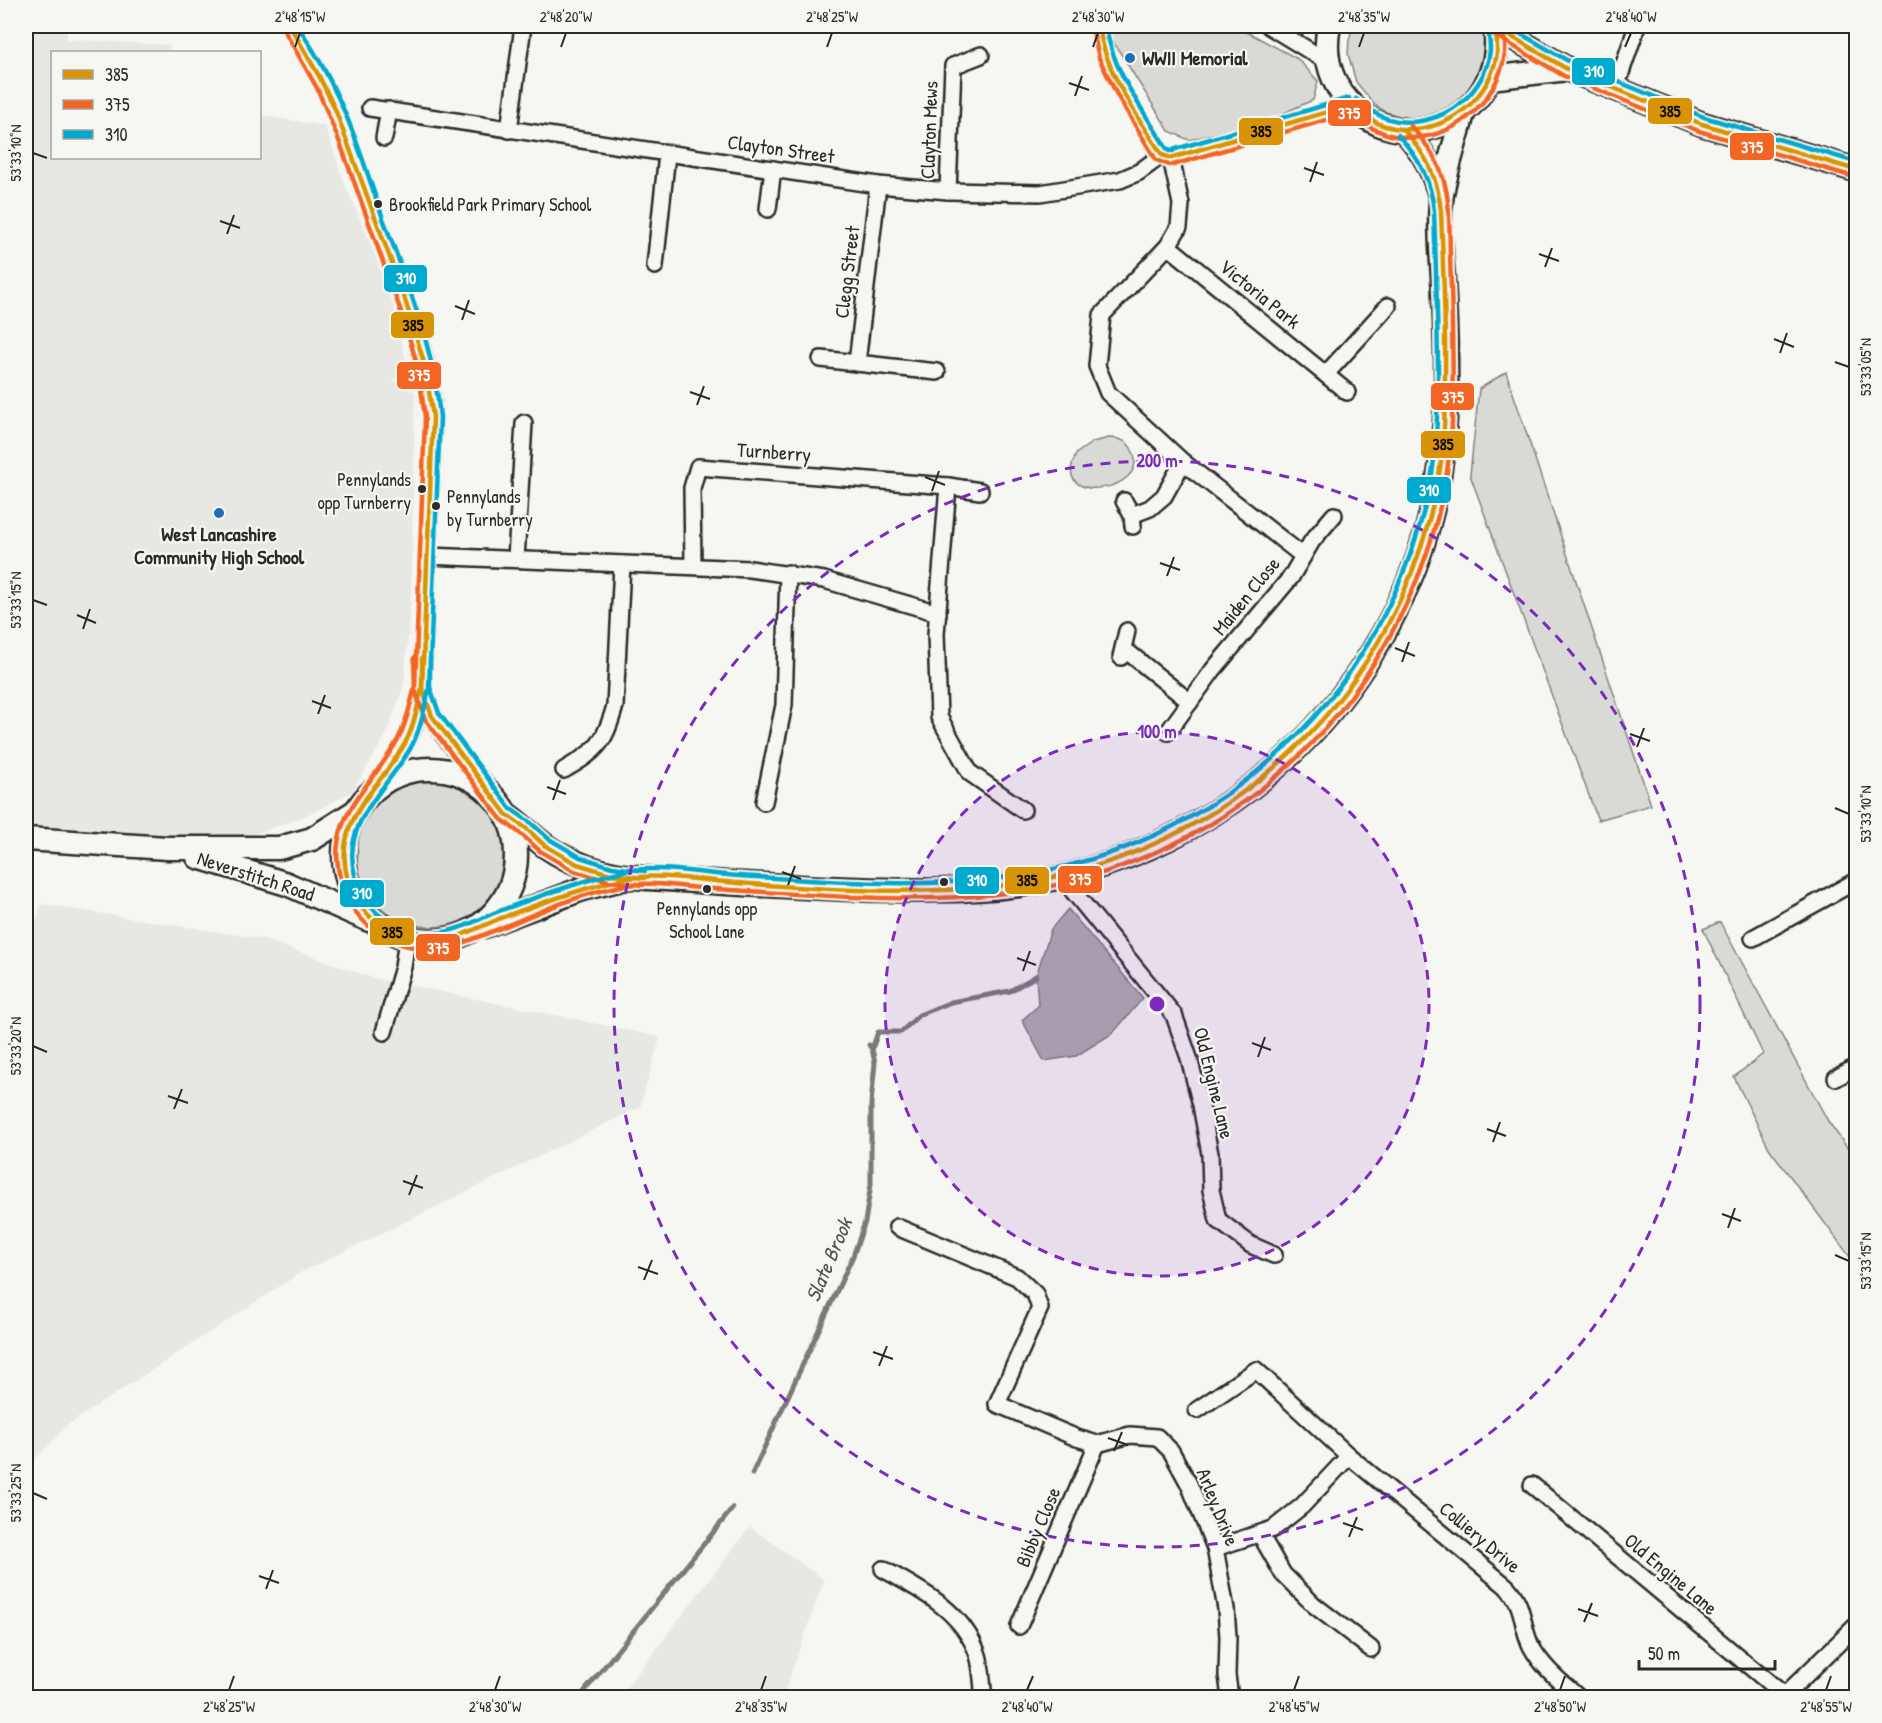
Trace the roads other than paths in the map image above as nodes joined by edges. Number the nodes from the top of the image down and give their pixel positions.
1 (290, 26) edge
2 (523, 26) edge
3 (1099, 26) edge
4 (1269, 26) edge
5 (1329, 26) edge
6 (1495, 26) edge
7 (1637, 26) edge
8 (981, 55) dead end
9 (1328, 62) junction
10 (1567, 69) junction
11 (1490, 78) junction
12 (1615, 90) junction
13 (1351, 105) junction
14 (370, 108) dead end
15 (389, 110) junction
16 (1463, 113) junction
17 (509, 130) junction
18 (1404, 130) junction
19 (384, 138) dead end
20 (667, 154) junction
21 (1167, 156) junction
22 (773, 169) junction
23 (1857, 170) edge
24 (878, 185) junction
25 (948, 191) junction
26 (1442, 200) junction
27 (768, 209) dead end
28 (1168, 246) junction
29 (655, 266) dead end
30 (1388, 306) dead end
31 (821, 359) dead end
32 (857, 363) junction
33 (937, 372) dead end
34 (1326, 374) junction
35 (1347, 392) dead end
36 (524, 423) dead end
37 (1183, 462) junction
38 (948, 486) junction
39 (980, 491) dead end
40 (1124, 501) dead end
41 (1334, 515) dead end
42 (427, 556) junction
43 (1303, 556) junction
44 (516, 559) junction
45 (622, 564) junction
46 (693, 566) junction
47 (788, 573) junction
48 (938, 613) junction
49 (1127, 631) dead end
50 (422, 688) junction
51 (1190, 702) junction
52 (1168, 732) dead end
53 (564, 770) dead end
54 (493, 795) junction
55 (764, 802) dead end
56 (360, 805) junction
57 (1023, 810) dead end
58 (506, 814) junction
59 (26, 839) edge
60 (167, 848) junction
61 (630, 877) junction
62 (1857, 881) edge
63 (1072, 890) dead end
64 (376, 923) junction
65 (476, 929) junction
66 (1753, 938) dead end
67 (407, 939) junction
68 (384, 1032) dead end
69 (1857, 1067) edge
70 (1836, 1078) dead end
71 (897, 1227) dead end
72 (1274, 1255) dead end
73 (1197, 1410) dead end
74 (1096, 1444) junction
75 (1349, 1456) junction
76 (1532, 1485) dead end
77 (1260, 1534) junction
78 (1215, 1548) junction
79 (883, 1569) dead end
80 (1019, 1626) dead end
81 (1857, 1626) edge
82 (1371, 1649) dead end
83 (1783, 1696) edge
84 (984, 1698) edge
85 (1230, 1698) edge
86 (1579, 1698) edge

1 - 42 street
2 - 17 street
3 - 21 street
4 - 9 street
5 - 9 main road
6 - 10 main road
6 - 11 main road
7 - 12 street
8 - 25 street, Clayton Mews
9 - 13 main road
10 - 11 main road
10 - 12 main road
11 - 16 main road
12 - 23 main road
13 - 18 main road
13 - 21 street, Clayton Street
14 - 15 street, Clayton Street
15 - 17 street, Clayton Street
15 - 19 street
16 - 18 main road
16 - 26 main road
17 - 20 street, Clayton Street
18 - 26 main road
20 - 22 street, Clayton Street
20 - 29 street
21 - 25 street, Clayton Street
21 - 28 street
22 - 24 street, Clayton Street
22 - 27 street
24 - 25 street, Clayton Street
24 - 32 street, Clegg Street
26 - 61 main road
28 - 34 street, Victoria Park
28 - 37 street
30 - 34 street
31 - 32 street
32 - 33 street
34 - 35 street, Victoria Park
36 - 44 street
37 - 40 street
37 - 43 street
38 - 39 street, Turnberry
38 - 46 street, Turnberry
38 - 48 street
41 - 43 street, Maiden Close
42 - 44 street
42 - 50 street
43 - 51 street, Maiden Close
44 - 45 street
45 - 46 street
45 - 53 street
46 - 47 street
47 - 48 street
47 - 55 street
48 - 57 street
49 - 51 street
50 - 54 street
50 - 56 street
51 - 52 street, Maiden Close
54 - 56 main road
54 - 58 main road
56 - 60 main road, Neverstitch Road
56 - 64 main road
58 - 61 main road
58 - 65 main road
59 - 60 main road, Neverstitch Road
60 - 64 main road, Neverstitch Road
61 - 65 main road
62 - 66 street
63 - 72 street, Old Engine Lane
64 - 67 main road
65 - 67 main road
67 - 68 street
69 - 70 street
71 - 74 street
73 - 75 street, Colliery Drive
74 - 78 street, Arley Drive
74 - 80 street, Bibby Close
75 - 77 street
75 - 86 street, Colliery Drive
76 - 83 street, Old Engine Lane
77 - 78 street
77 - 82 street
78 - 85 street, Arley Drive
79 - 84 street
81 - 83 street

